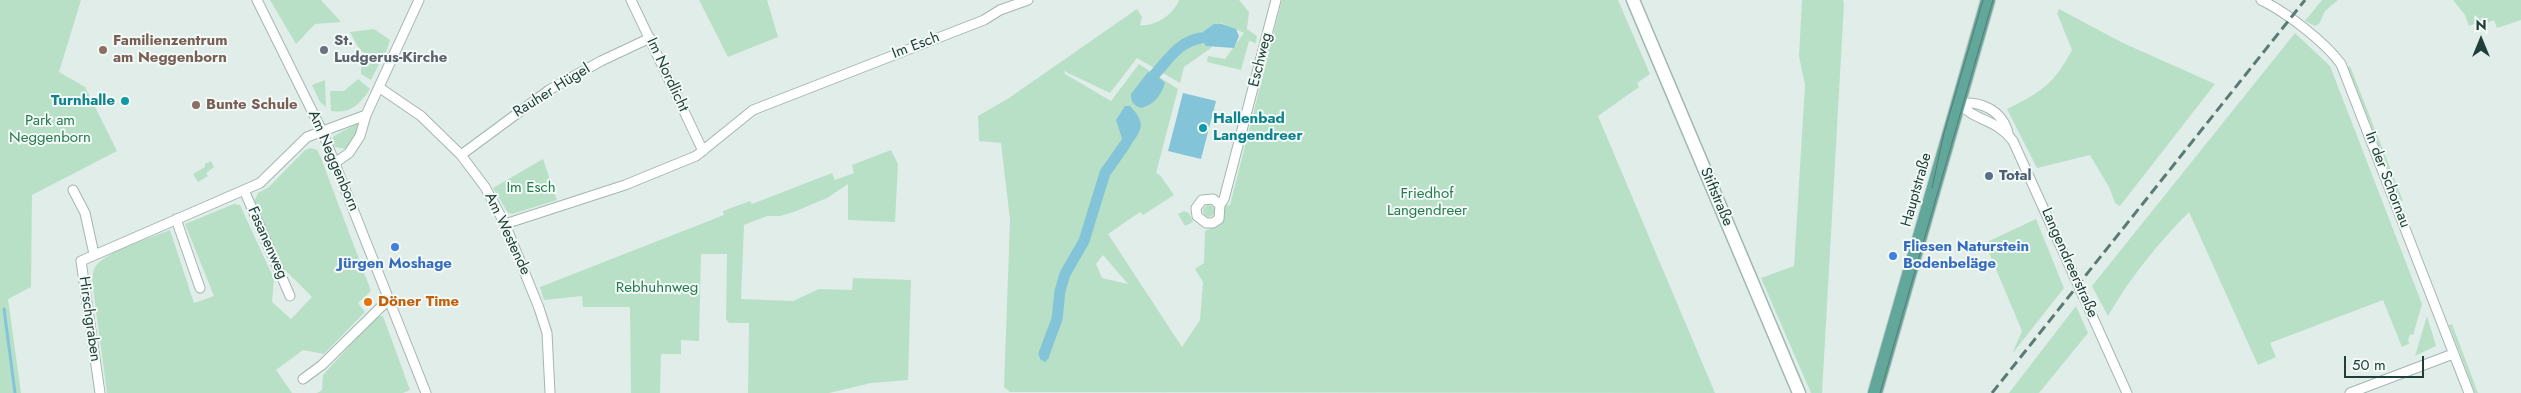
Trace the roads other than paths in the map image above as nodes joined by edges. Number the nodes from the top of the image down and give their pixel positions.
1 (257, 0) edge
2 (419, 0) edge
3 (631, 0) edge
4 (1028, 0) edge
5 (1276, 0) edge
6 (1633, 0) edge
7 (1988, 0) edge
8 (2261, 0) edge
9 (650, 38) junction
10 (380, 88) junction
11 (1958, 103) junction
12 (366, 115) junction
13 (322, 131) junction
14 (2009, 136) junction
15 (702, 152) junction
16 (461, 155) junction
17 (336, 162) junction
18 (73, 190) dead end
19 (244, 190) junction
20 (1220, 205) junction
21 (176, 219) junction
22 (505, 224) junction
23 (94, 254) junction
24 (200, 288) dead end
25 (290, 296) dead end
26 (389, 299) junction
27 (2454, 354) junction
28 (304, 379) dead end
29 (1876, 392) edge
30 (100, 393) edge
31 (426, 393) edge
32 (550, 393) edge
33 (1799, 393) edge
34 (2127, 393) edge
35 (2350, 393) edge
36 (2468, 393) edge

1 - 13 street, Am Neggenborn
2 - 10 street
3 - 9 street, Im Nordlicht
4 - 15 street, Im Esch
5 - 20 street, Eschweg
6 - 33 street, Stiftstraße
7 - 11 main road, Hauptstraße
8 - 27 street, In der Schornau
9 - 15 street, Im Nordlicht
9 - 16 street, Rauher Hügel
10 - 12 street
10 - 16 street, Am Westende
11 - 14 street, Langendreerstraße
11 - 14 street, Langendreerstraße
11 - 29 main road, Hauptstraße
12 - 13 street, Hirschgraben
12 - 17 street
13 - 17 street, Am Neggenborn
13 - 19 street, Hirschgraben
14 - 34 street, Langendreerstraße
15 - 22 street, Im Esch
16 - 22 street, Am Westende
17 - 26 street, Am Neggenborn
18 - 23 street, Hirschgraben
19 - 21 street, Hirschgraben
19 - 25 street, Fasanenweg
20 - 20 street, Eschweg
21 - 23 street, Hirschgraben
21 - 24 street
22 - 32 street, Am Westende
23 - 30 street, Hirschgraben
26 - 28 street
26 - 31 street, Am Neggenborn
27 - 35 street
27 - 36 street, In der Schornau

